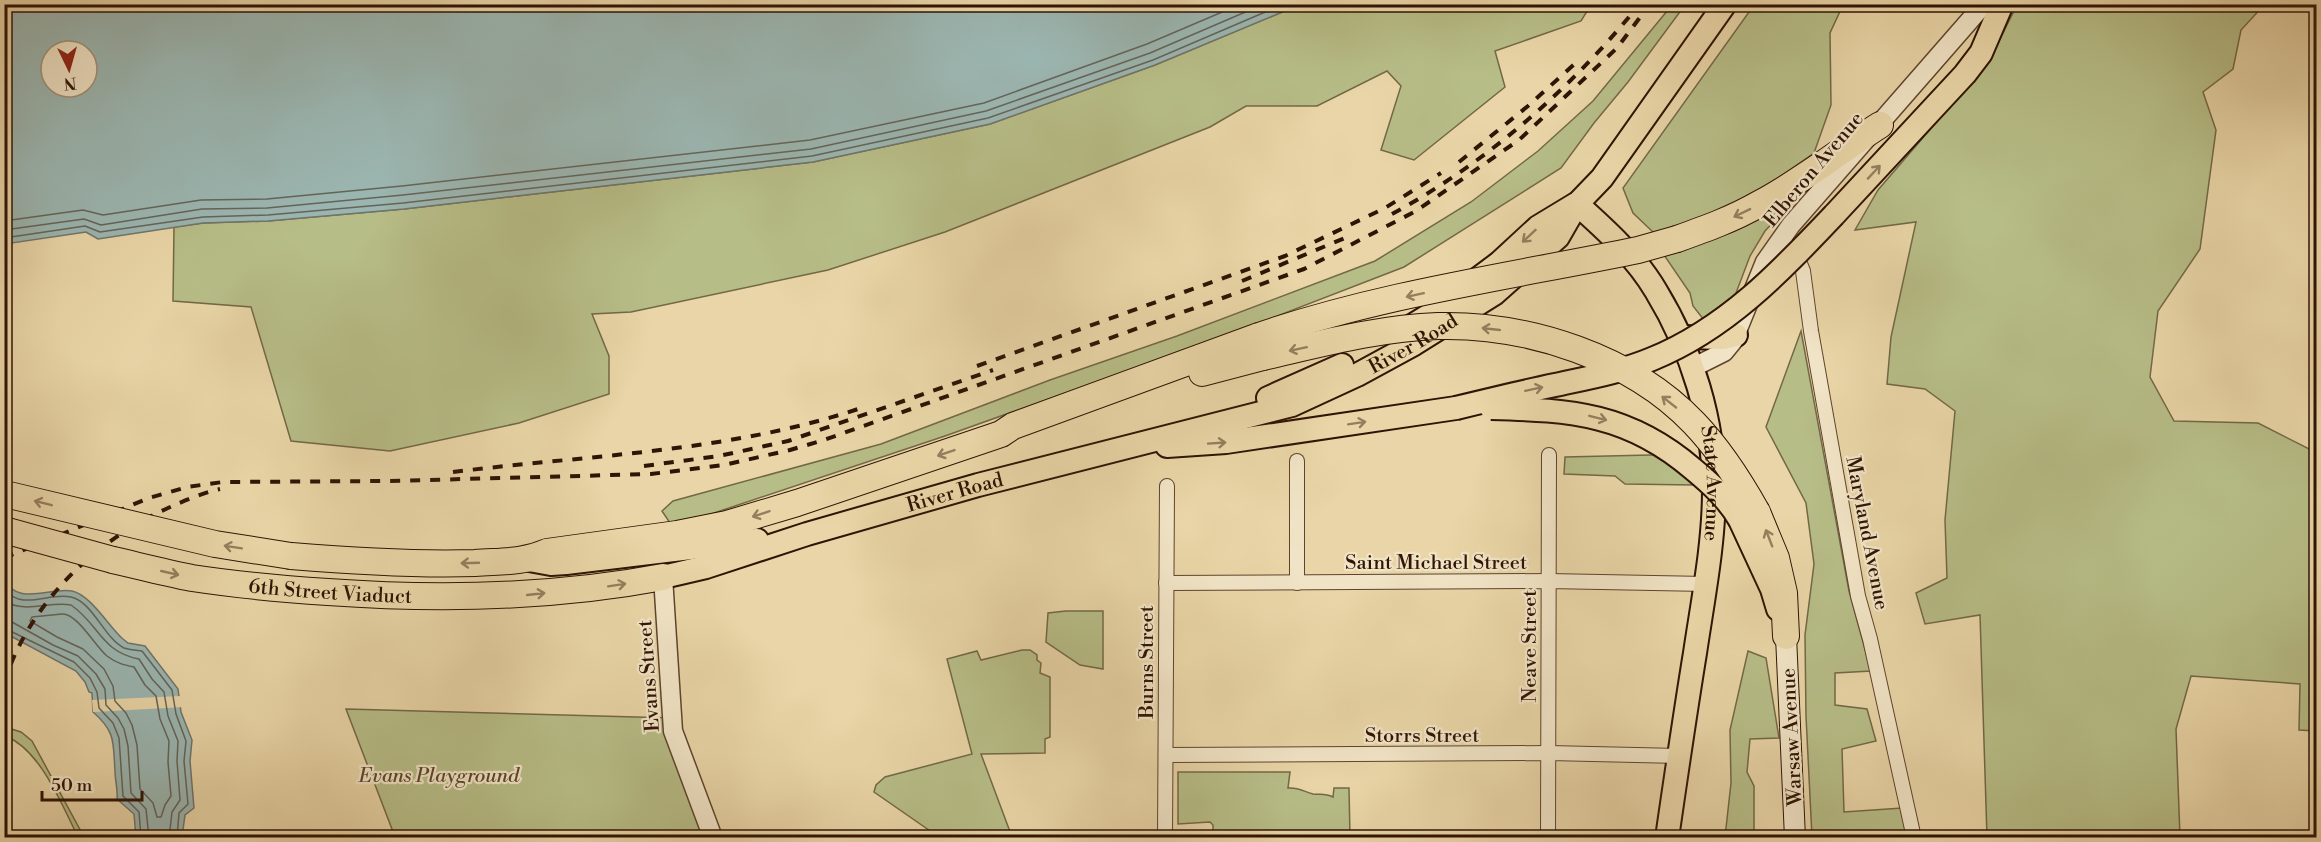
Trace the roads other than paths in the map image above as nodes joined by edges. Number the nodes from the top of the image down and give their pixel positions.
1 (1725, 4) edge
2 (1984, 4) edge
3 (2002, 4) edge
4 (1880, 125) junction
5 (1577, 204) junction
6 (1782, 239) junction
7 (1736, 335) junction
8 (1680, 337) junction
9 (1261, 347) junction
10 (1692, 368) junction
11 (1456, 408) junction
12 (1117, 450) junction
13 (1549, 455) dead end
14 (1297, 461) dead end
15 (1167, 486) dead end
16 (4, 494) edge
17 (1749, 516) junction
18 (4, 530) edge
19 (807, 534) junction
20 (566, 556) junction
21 (663, 577) junction
22 (1548, 581) junction
23 (1166, 583) junction
24 (1297, 583) junction
25 (1706, 584) junction
26 (1786, 636) joint
27 (1549, 753) junction
28 (1166, 755) junction
29 (1679, 756) junction
30 (713, 837) edge
31 (1166, 837) edge
32 (1548, 837) edge
33 (1667, 837) edge
34 (1795, 837) edge
35 (1914, 837) edge

1 - 5 main road, River Road
2 - 4 street, Elberon Avenue
11 -> 3 main road, bridge
4 - 6 street, Elberon Avenue
4 -> 9 highway, bridge
5 - 8 main road, State Avenue
5 - 12 main road, River Road
6 - 7 street, Elberon Avenue
6 - 35 street, Maryland Avenue
7 - 8 main road
7 - 10 street, Elberon Avenue
8 - 10 main road, State Avenue
17 -> 9 highway, bridge
9 -> 20 highway, 6th Street Viaduct
10 - 25 main road, State Avenue
12 -> 11 main road
11 -> 17 main road, bridge
12 - 19 main road, River Road
13 - 22 street, Neave Street
14 - 24 street
15 - 23 street, Burns Street
20 -> 16 highway, 6th Street Viaduct, bridge
17 - 26 highway
18 -> 21 highway, 6th Street Viaduct, bridge
19 - 20 main road, River Road
19 - 21 main road, River Road
21 - 30 street, Evans Street
22 - 24 street, Saint Michael Street
22 - 25 street, Saint Michael Street
22 - 27 street, Neave Street
23 - 24 street, Saint Michael Street
23 - 28 street, Burns Street
25 - 29 main road, State Avenue
26 - 34 main road, Warsaw Avenue
27 - 28 street, Storrs Street
27 - 29 street, Storrs Street
27 - 32 street, Neave Street
28 - 31 street, Burns Street
29 - 33 main road, State Avenue

